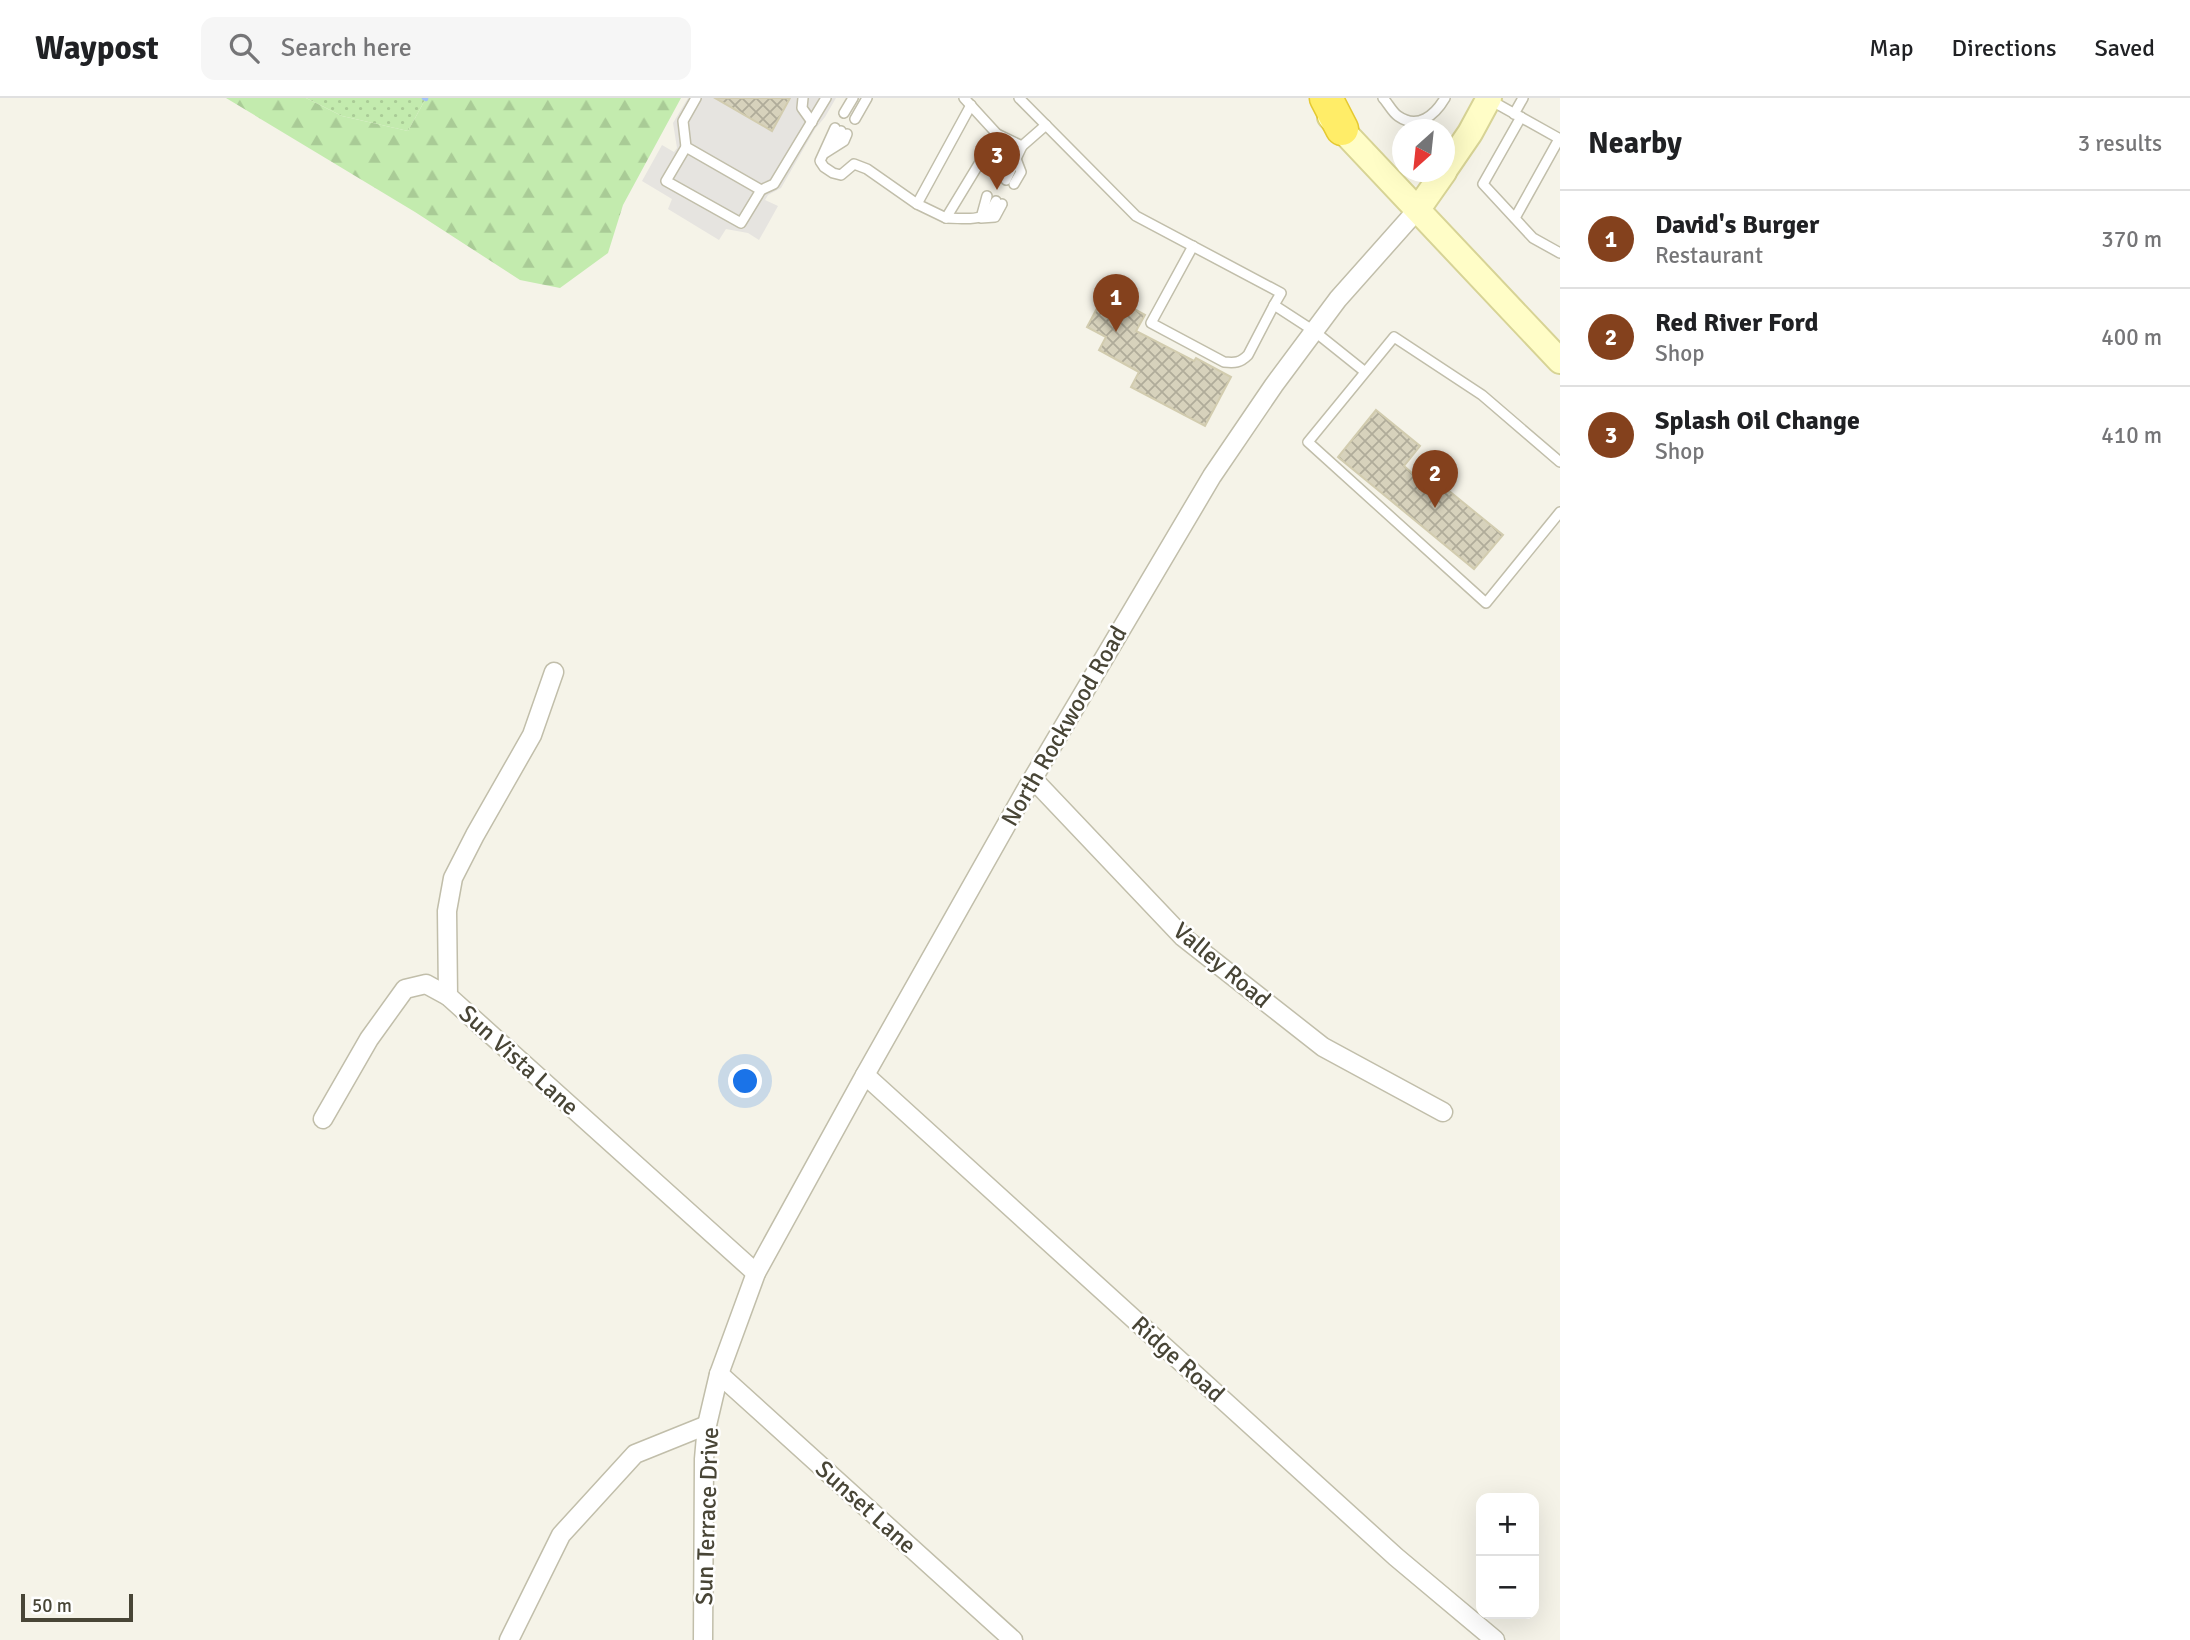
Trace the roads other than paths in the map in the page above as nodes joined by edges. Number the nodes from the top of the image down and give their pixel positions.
1 (696, 98) edge
2 (803, 98) edge
3 (825, 98) edge
4 (853, 98) edge
5 (860, 98) edge
6 (867, 98) edge
7 (1018, 98) edge
8 (1311, 98) edge
9 (1326, 98) edge
10 (1383, 98) edge
11 (1445, 98) edge
12 (1523, 98) edge
13 (1489, 99) edge
14 (967, 102) edge
15 (850, 116) junction
16 (1517, 116) junction
17 (812, 122) junction
18 (1046, 125) junction
19 (1342, 129) junction
20 (841, 131) dead end
21 (997, 134) junction
22 (1559, 139) edge
23 (1022, 146) junction
24 (686, 147) junction
25 (1455, 156) edge
26 (1016, 159) junction
27 (1436, 182) edge
28 (761, 190) junction
29 (995, 200) dead end
30 (917, 204) junction
31 (1418, 209) junction
32 (946, 218) junction
33 (1515, 218) junction
34 (1193, 246) junction
35 (1560, 253) edge
36 (1274, 305) junction
37 (1314, 331) junction
38 (1560, 360) edge
39 (1364, 372) junction
40 (1560, 462) edge
41 (1560, 512) edge
42 (554, 672) dead end
43 (1033, 779) junction
44 (448, 996) junction
45 (865, 1075) junction
46 (1443, 1112) dead end
47 (323, 1119) dead end
48 (756, 1273) junction
49 (719, 1374) junction
50 (707, 1424) junction
51 (509, 1640) edge
52 (703, 1640) edge
53 (1013, 1640) edge
54 (1495, 1640) edge

1 - 24 lane
2 - 17 lane
3 - 17 lane
4 - 15 lane
5 - 15 lane
6 - 15 lane
7 - 18 lane
8 - 19 main road
9 - 19 highway
10 - 11 lane
12 - 16 lane
13 - 16 lane
13 - 25 main road
14 - 21 lane
14 - 30 lane
16 - 22 lane
16 - 33 lane
17 - 28 lane
18 - 23 lane
18 - 34 lane
19 - 31 main road
20 - 30 lane
21 - 23 lane
21 - 32 lane
22 - 33 lane
23 - 26 lane
24 - 28 lane
24 - 28 lane
26 - 26 lane
27 - 31 main road
29 - 32 lane
30 - 32 lane
31 - 37 street, North Rockwood Road
31 - 38 main road
33 - 35 lane
34 - 36 lane
34 - 36 lane
36 - 37 lane
37 - 39 lane
37 - 43 street, North Rockwood Road
39 - 40 lane
39 - 41 lane
42 - 44 street, Sun Vista Lane
43 - 45 street, North Rockwood Road
43 - 46 street, Valley Road
44 - 47 street
44 - 48 street, Sun Vista Lane
45 - 48 street, North Rockwood Road
45 - 54 street, Ridge Road
48 - 49 street, Sun Terrace Drive
49 - 50 street, Sun Terrace Drive
49 - 53 street, Sunset Lane
50 - 51 street
50 - 52 street, Sun Terrace Drive

